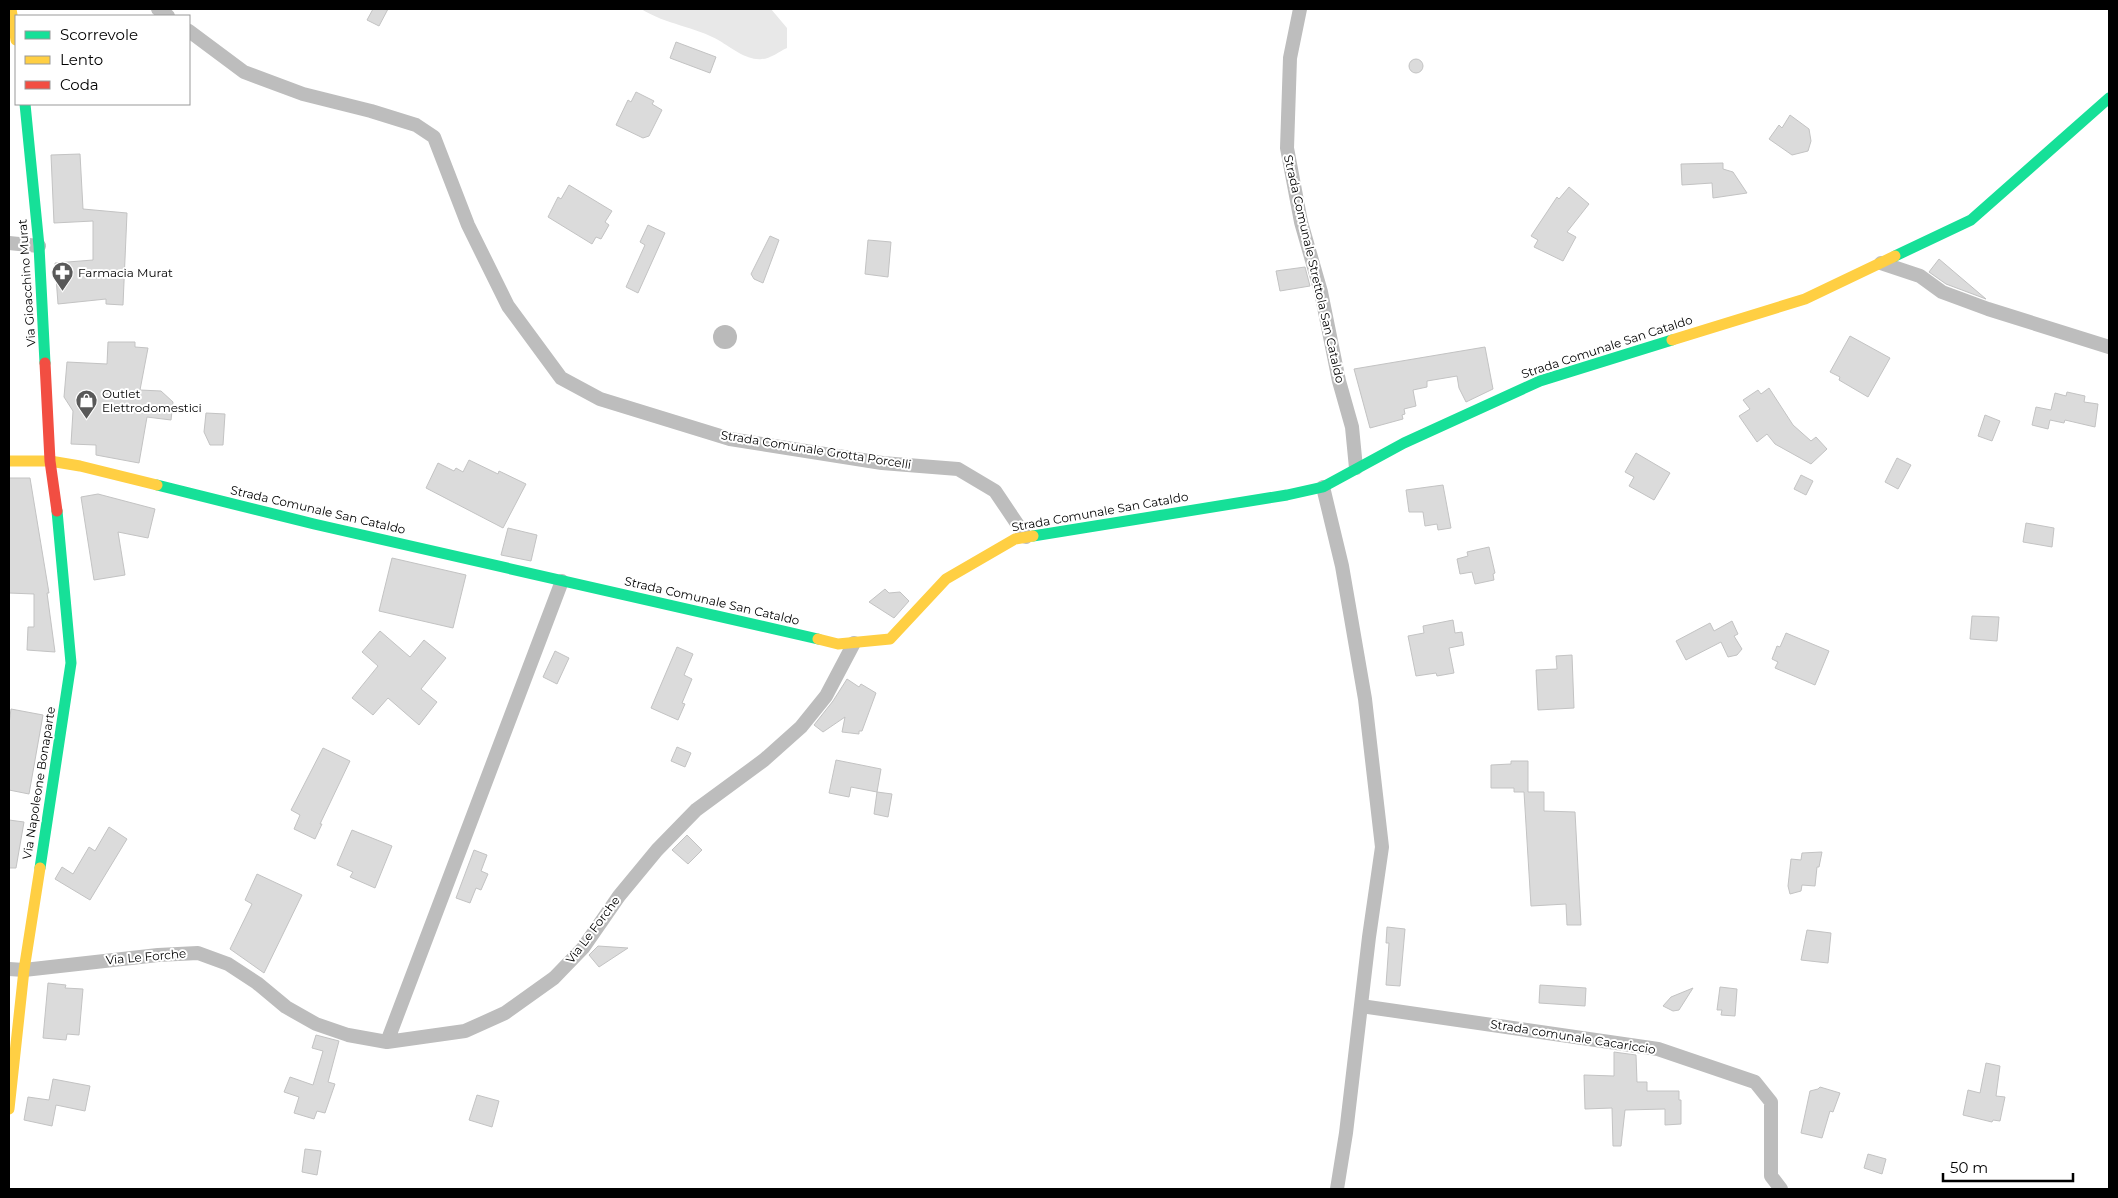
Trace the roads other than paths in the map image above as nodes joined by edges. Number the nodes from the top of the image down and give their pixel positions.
1 (11, 9) edge
2 (1300, 9) edge
3 (190, 32) edge
4 (15, 34) edge
5 (2109, 98) edge
6 (25, 105) edge
7 (9, 243) edge
8 (39, 246) junction
9 (1881, 263) junction
10 (2109, 347) edge
11 (9, 461) edge
12 (50, 461) junction
13 (1356, 468) junction
14 (1323, 486) junction
15 (1026, 537) junction
16 (562, 581) junction
17 (854, 643) junction
18 (9, 969) edge
19 (24, 970) junction
20 (1361, 1006) junction
21 (387, 1042) junction
22 (11, 1067) edge
23 (9, 1109) edge
24 (1337, 1189) edge
25 (1781, 1189) edge

1 - 4 street
2 - 13 street, Strada Comunale Strettola San Cataldo
3 - 15 street, Strada Comunale Grotta Porcelli
5 - 9 street, Strada Comunale San Cataldo
6 - 8 street, Via Gioacchino Murat
7 - 8 street
8 - 12 street, Via Gioacchino Murat
9 - 10 street
9 - 13 street, Strada Comunale San Cataldo
11 - 12 street, Strada Comunale San Cataldo
12 - 16 street, Strada Comunale San Cataldo
12 - 19 street, Via Napoleone Bonaparte
13 - 14 street, Strada Comunale San Cataldo
14 - 15 street, Strada Comunale San Cataldo
14 - 20 street
15 - 17 street, Strada Comunale San Cataldo
16 - 17 street, Strada Comunale San Cataldo
16 - 21 street
17 - 21 street, Via Le Forche
18 - 19 street, Via Le Forche
19 - 21 street, Via Le Forche
19 - 22 street, Via Napoleone Bonaparte
20 - 24 street
20 - 25 street, Strada comunale Cacariccio
22 - 23 street, Via Napoleone Bonaparte

